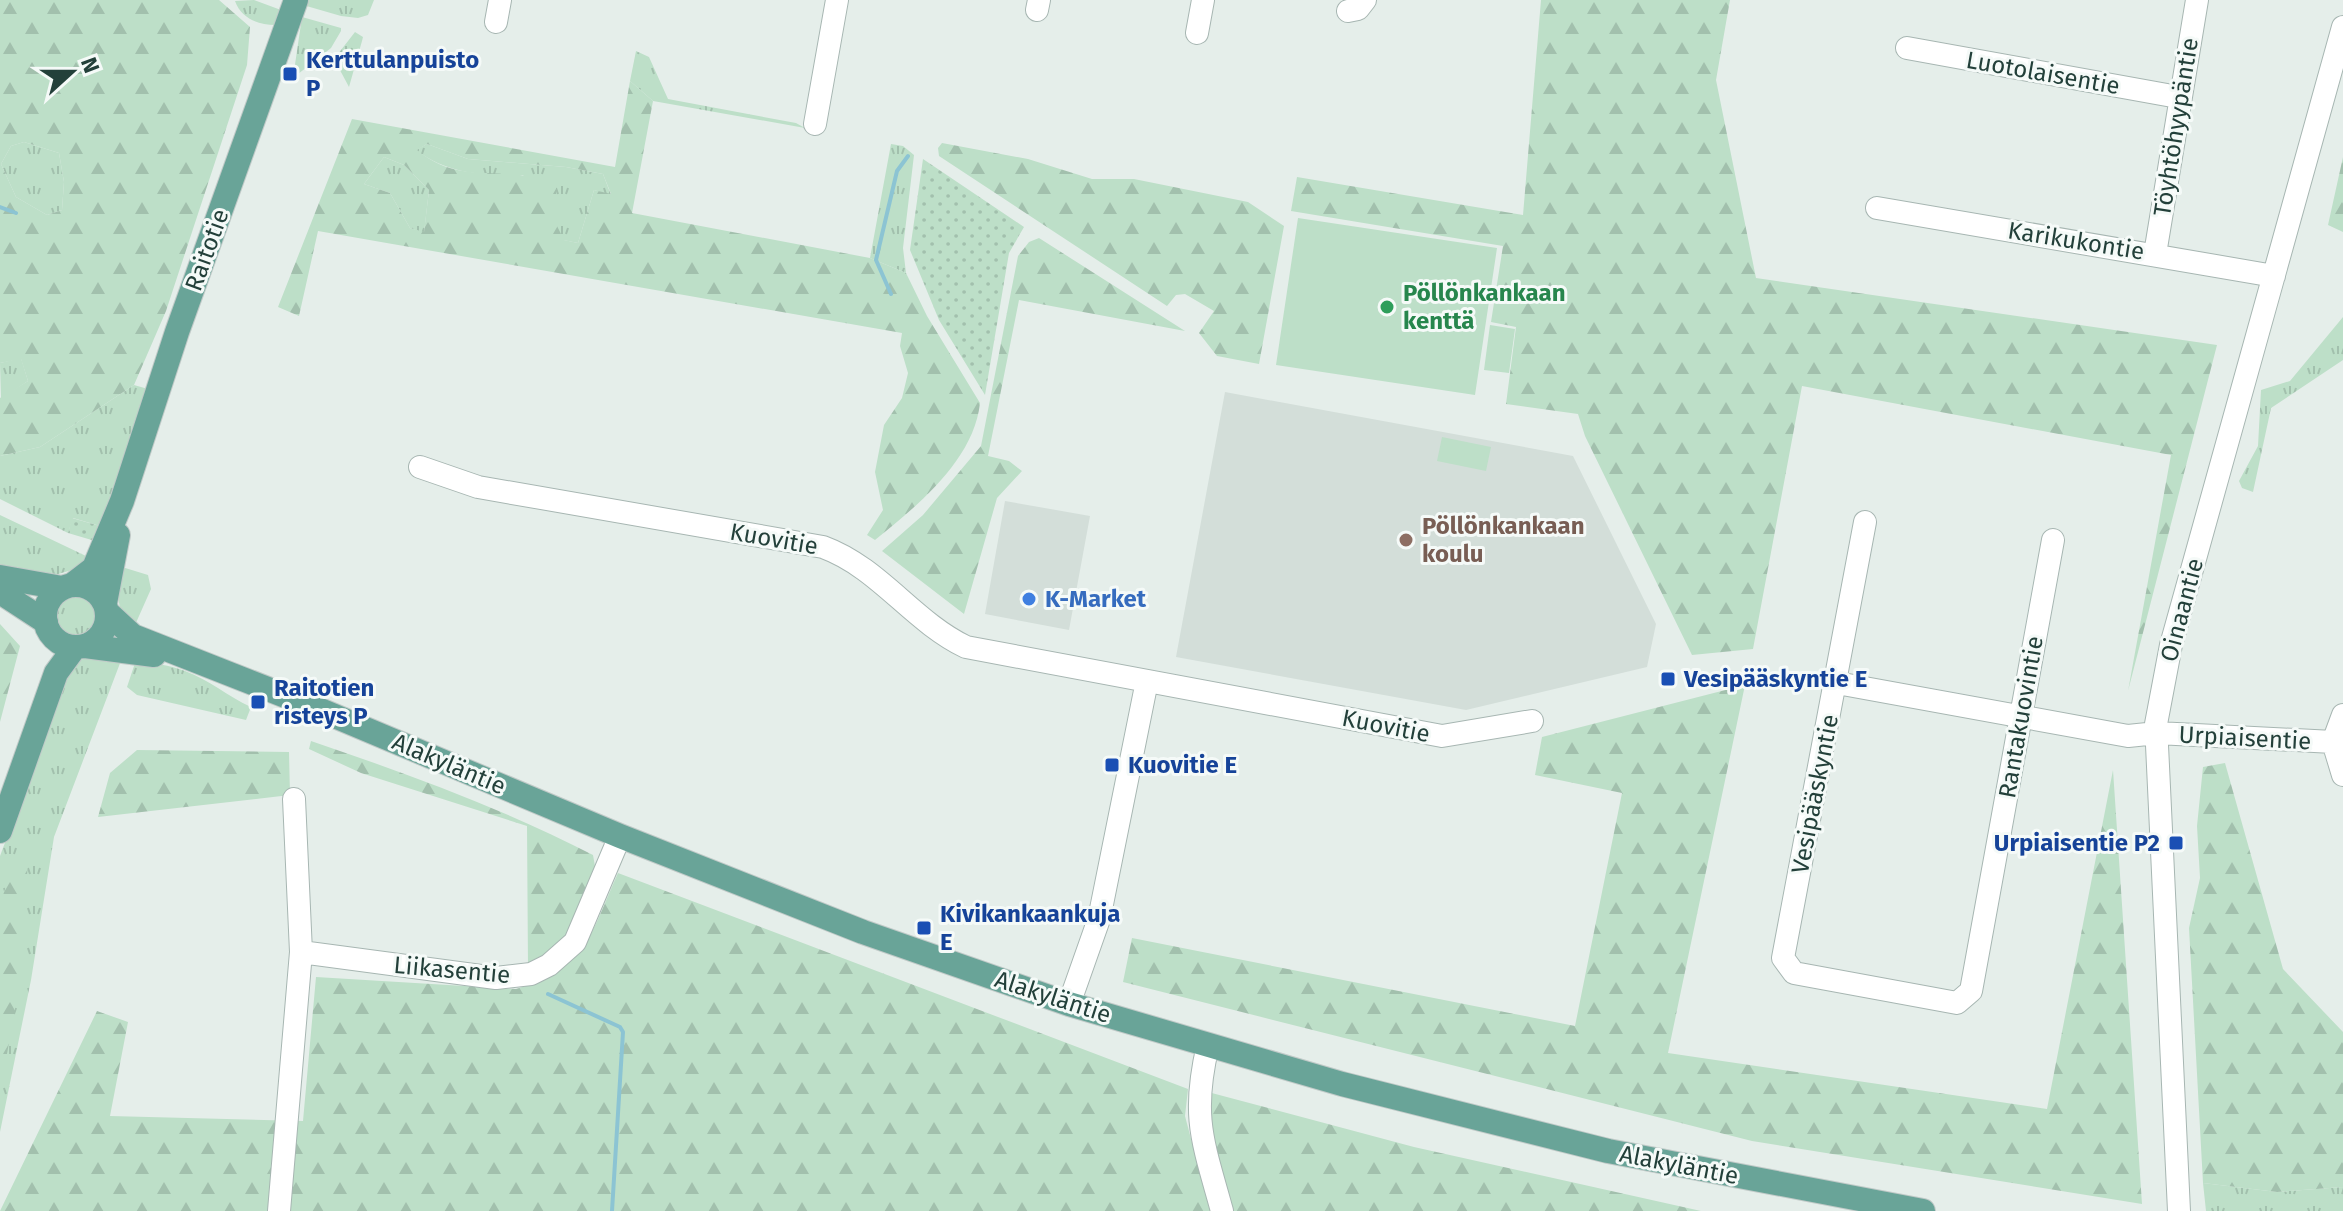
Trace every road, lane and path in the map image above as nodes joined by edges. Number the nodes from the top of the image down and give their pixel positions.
1 (296, 0) edge
2 (837, 0) edge
3 (1203, 0) edge
4 (2197, 0) edge
5 (2343, 27) edge
6 (1197, 33) dead end
7 (1907, 48) dead end
8 (2178, 97) junction
9 (815, 124) dead end
10 (1877, 208) dead end
11 (2155, 254) junction
12 (2274, 276) junction
13 (420, 467) dead end
14 (122, 501) junction
15 (1865, 522) dead end
16 (2053, 540) dead end
17 (0, 577) edge
18 (67, 587) junction
19 (0, 592) edge
20 (106, 608) junction
21 (47, 626) junction
22 (80, 647) junction
23 (219, 670) junction
24 (1147, 681) junction
25 (1837, 683) junction
26 (2343, 715) edge
27 (2022, 716) junction
28 (1532, 721) dead end
29 (2157, 733) junction
30 (2333, 742) junction
31 (21, 770) junction
32 (2343, 775) edge
33 (294, 799) dead end
34 (0, 831) edge
35 (620, 836) junction
36 (301, 952) junction
37 (1884, 990) joint
38 (1069, 1004) junction
39 (1208, 1045) junction
40 (279, 1211) edge
41 (1222, 1211) edge
42 (1923, 1211) edge
43 (2179, 1211) edge

1 - 14 main road, Raitotie
2 - 9 street
3 - 6 street
4 - 8 street, Töyhtöhyypäntie
5 - 12 street, Oinaantie
7 - 8 street, Luotolaisentie
8 - 11 street, Töyhtöhyypäntie
10 - 11 street, Karikukontie
11 - 12 street, Karikukontie
12 - 29 street, Oinaantie
13 - 24 street, Kuovitie
14 - 18 main road, Raitotie
14 - 20 main road, Raitotie
15 - 25 street, Vesipääskyntie
16 - 27 street, Rantakuovintie
17 - 18 main road
18 - 20 main road
18 - 21 main road
19 - 21 main road
20 - 22 main road
20 - 23 main road, Alakyläntie
21 - 22 main road
21 - 31 main road
22 - 23 main road, Alakyläntie
22 - 31 main road
23 - 35 main road, Alakyläntie
24 - 28 street, Kuovitie
24 - 38 street
25 - 27 street
25 - 37 street, Vesipääskyntie
26 - 30 street, Urpiaisentie
27 - 29 street
27 - 37 street, Rantakuovintie
29 - 30 street, Urpiaisentie
29 - 43 street, Oinaantie
30 - 32 street, Urpiaisentie
31 - 34 main road
33 - 36 street
35 - 36 street, Liikasentie
35 - 38 main road, Alakyläntie
36 - 40 street
38 - 39 main road, Alakyläntie
39 - 41 street
39 - 42 main road, Alakyläntie

